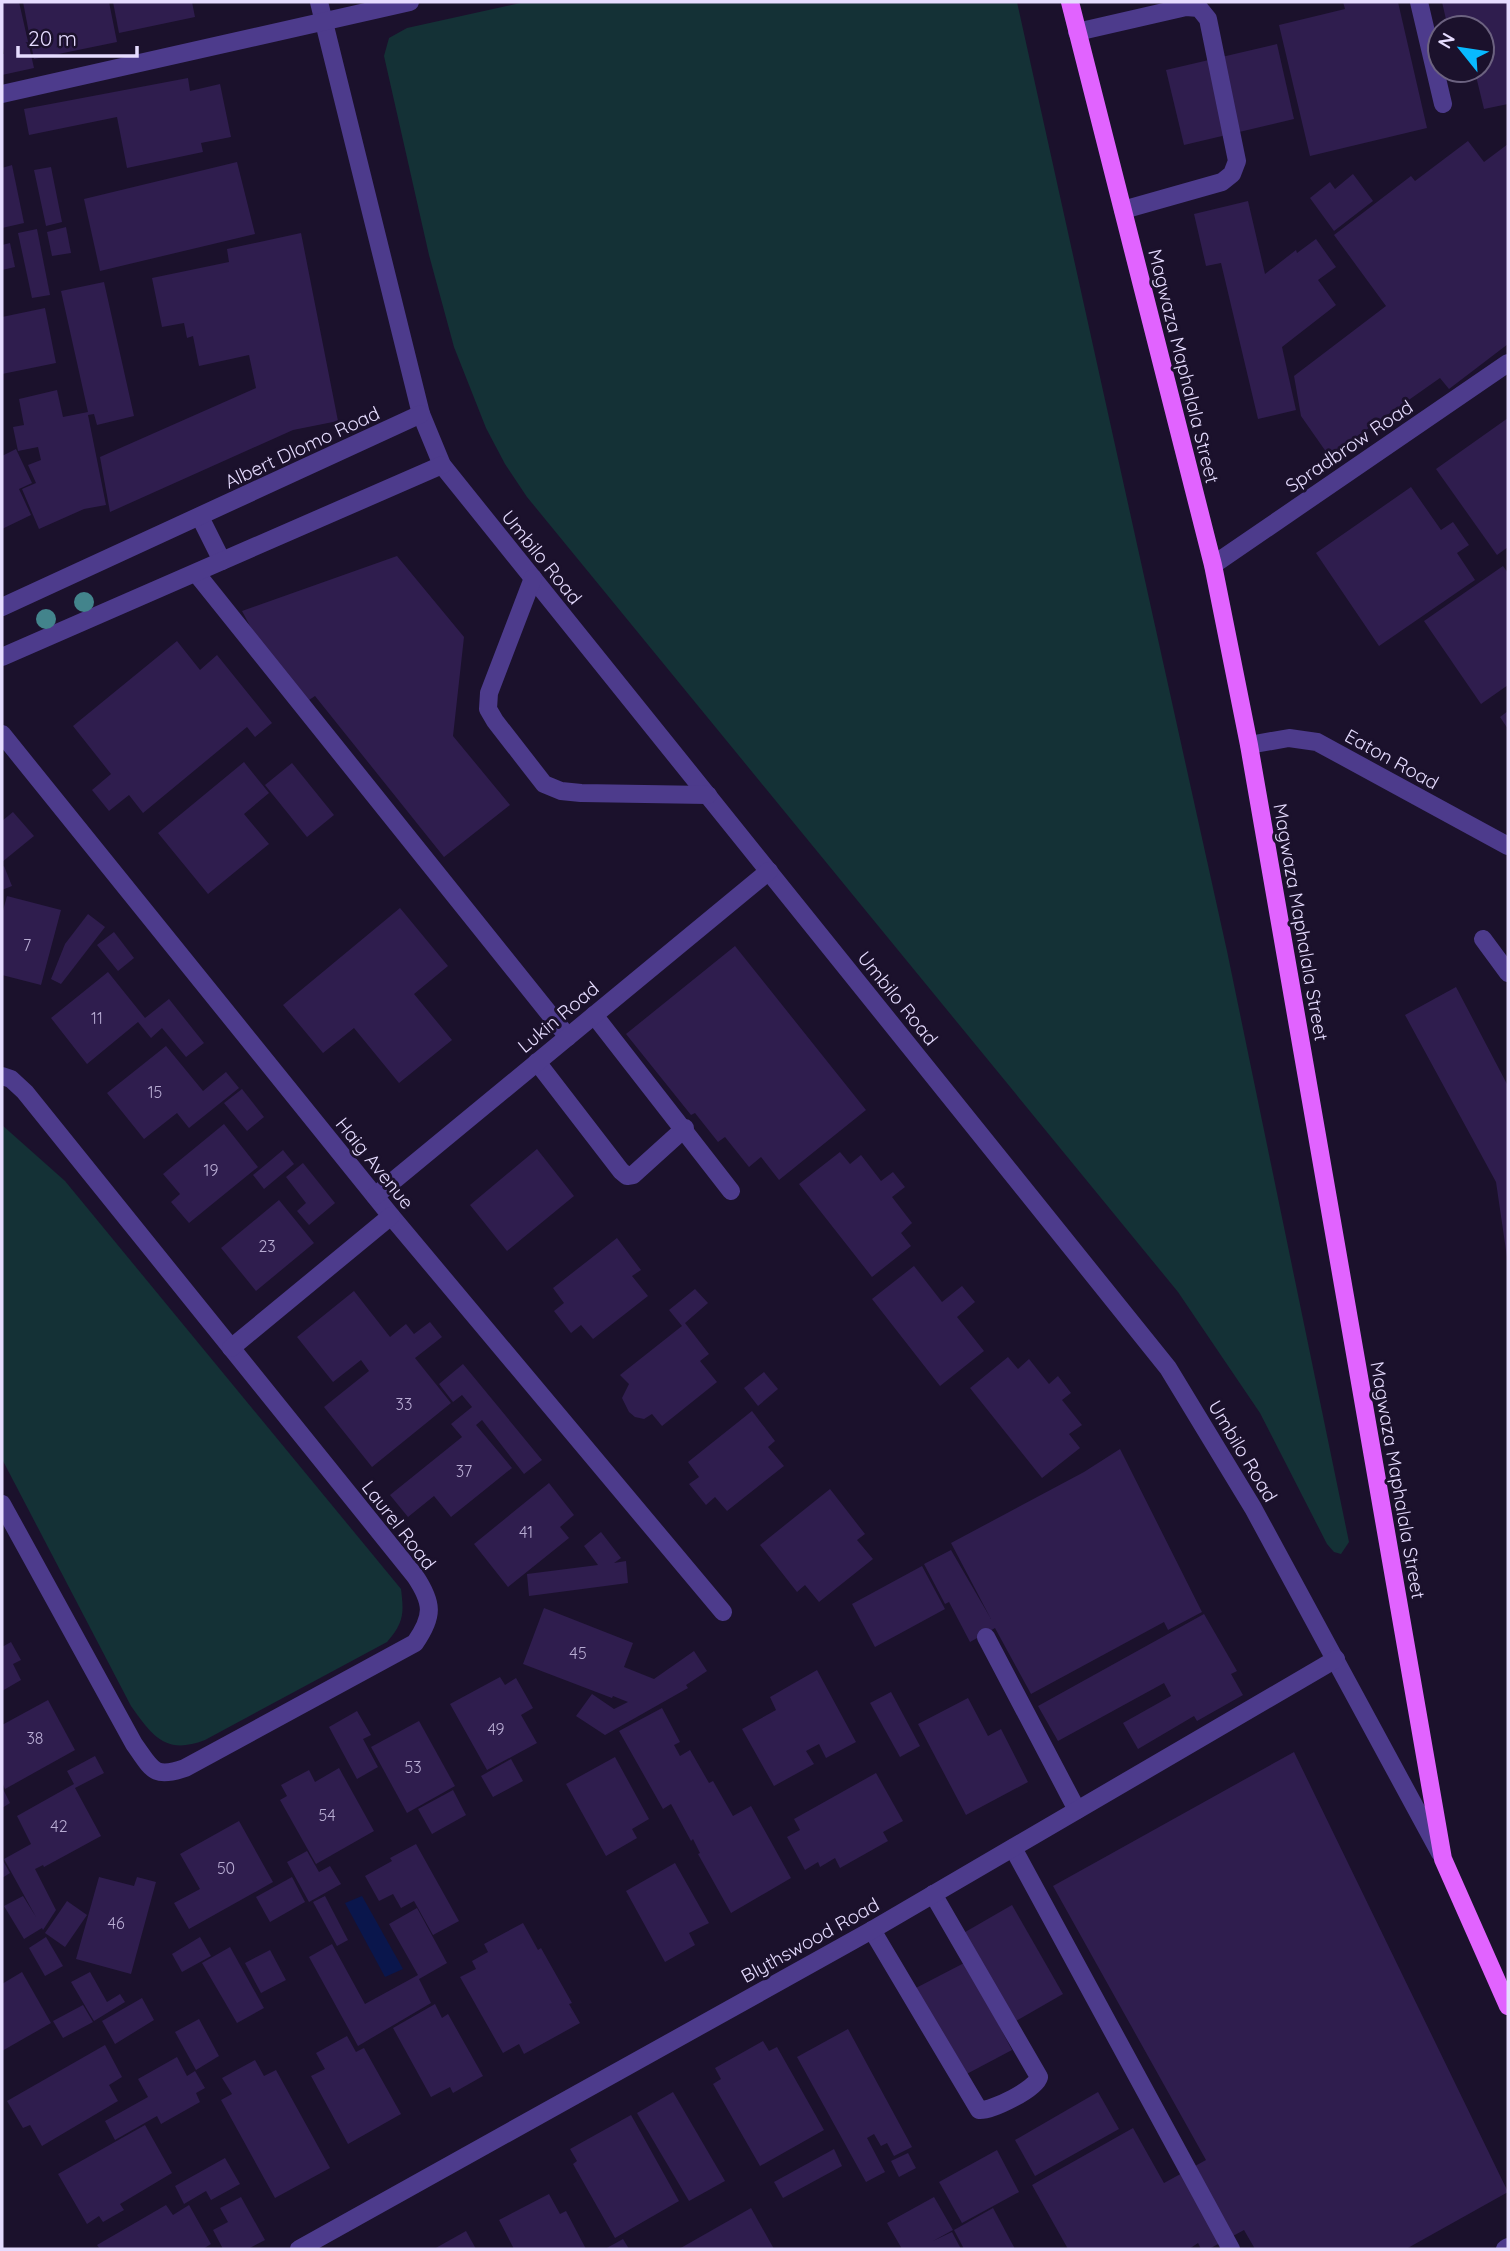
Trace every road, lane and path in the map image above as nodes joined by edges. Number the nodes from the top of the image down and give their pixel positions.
1 (319, 2) edge
2 (410, 2) edge
3 (1070, 2) edge
4 (1419, 2) edge
5 (324, 21) junction
6 (1077, 32) junction
7 (2, 94) edge
8 (1443, 104) dead end
9 (1123, 210) junction
10 (1508, 363) edge
11 (421, 414) junction
12 (442, 465) junction
13 (201, 517) junction
14 (222, 561) junction
15 (1213, 565) junction
16 (196, 573) junction
17 (533, 578) junction
18 (2, 607) edge
19 (2, 657) edge
20 (2, 734) edge
21 (1249, 745) junction
22 (708, 795) junction
23 (1508, 846) edge
24 (769, 871) junction
25 (1483, 939) dead end
26 (1508, 973) edge
27 (594, 1015) junction
28 (568, 1037) junction
29 (537, 1062) junction
30 (2, 1076) edge
31 (685, 1128) junction
32 (731, 1191) dead end
33 (375, 1196) junction
34 (391, 1216) junction
35 (231, 1348) junction
36 (2, 1504) edge
37 (723, 1612) dead end
38 (986, 1637) dead end
39 (1336, 1659) junction
40 (1077, 1810) junction
41 (1013, 1847) junction
42 (1443, 1859) junction
43 (933, 1894) junction
44 (872, 1930) junction
45 (1508, 2006) edge
46 (299, 2249) edge
47 (1231, 2249) edge

1 - 5 street, Umbilo Road
2 - 5 street
3 - 6 main road, Magwaza Maphalala Street
4 - 8 street
5 - 7 street
5 - 11 street, Umbilo Road
6 - 9 main road, Magwaza Maphalala Street
6 - 9 street
9 - 15 main road, Magwaza Maphalala Street
10 - 15 street, Spradbrow Road
11 - 12 street, Umbilo Road
11 - 13 street, Albert Dlomo Road
12 - 14 street
12 - 17 street, Umbilo Road
13 - 14 street
13 - 18 street, Albert Dlomo Road
14 - 16 street
15 - 21 main road, Magwaza Maphalala Street
16 - 19 street
16 - 28 street
17 - 22 street, Umbilo Road
17 - 22 street
20 - 33 street, Haig Avenue
21 - 23 street, Eaton Road
21 - 42 main road, Magwaza Maphalala Street
22 - 24 street, Umbilo Road
24 - 27 street, Lukin Road
24 - 39 street, Umbilo Road
25 - 26 street
27 - 28 street, Lukin Road
27 - 31 street
28 - 29 street, Lukin Road
29 - 31 street
29 - 33 street, Lukin Road
30 - 35 street, Laurel Road
31 - 32 street
33 - 34 street, Haig Avenue
34 - 35 street
34 - 37 street, Haig Avenue
35 - 36 street, Laurel Road
38 - 40 street
39 - 40 street, Blythswood Road
39 - 42 street, Umbilo Road
40 - 41 street, Blythswood Road
41 - 43 street, Blythswood Road
41 - 47 street
42 - 45 main road, Umbilo Road
43 - 44 street, Blythswood Road
43 - 44 street
44 - 46 street, Blythswood Road

